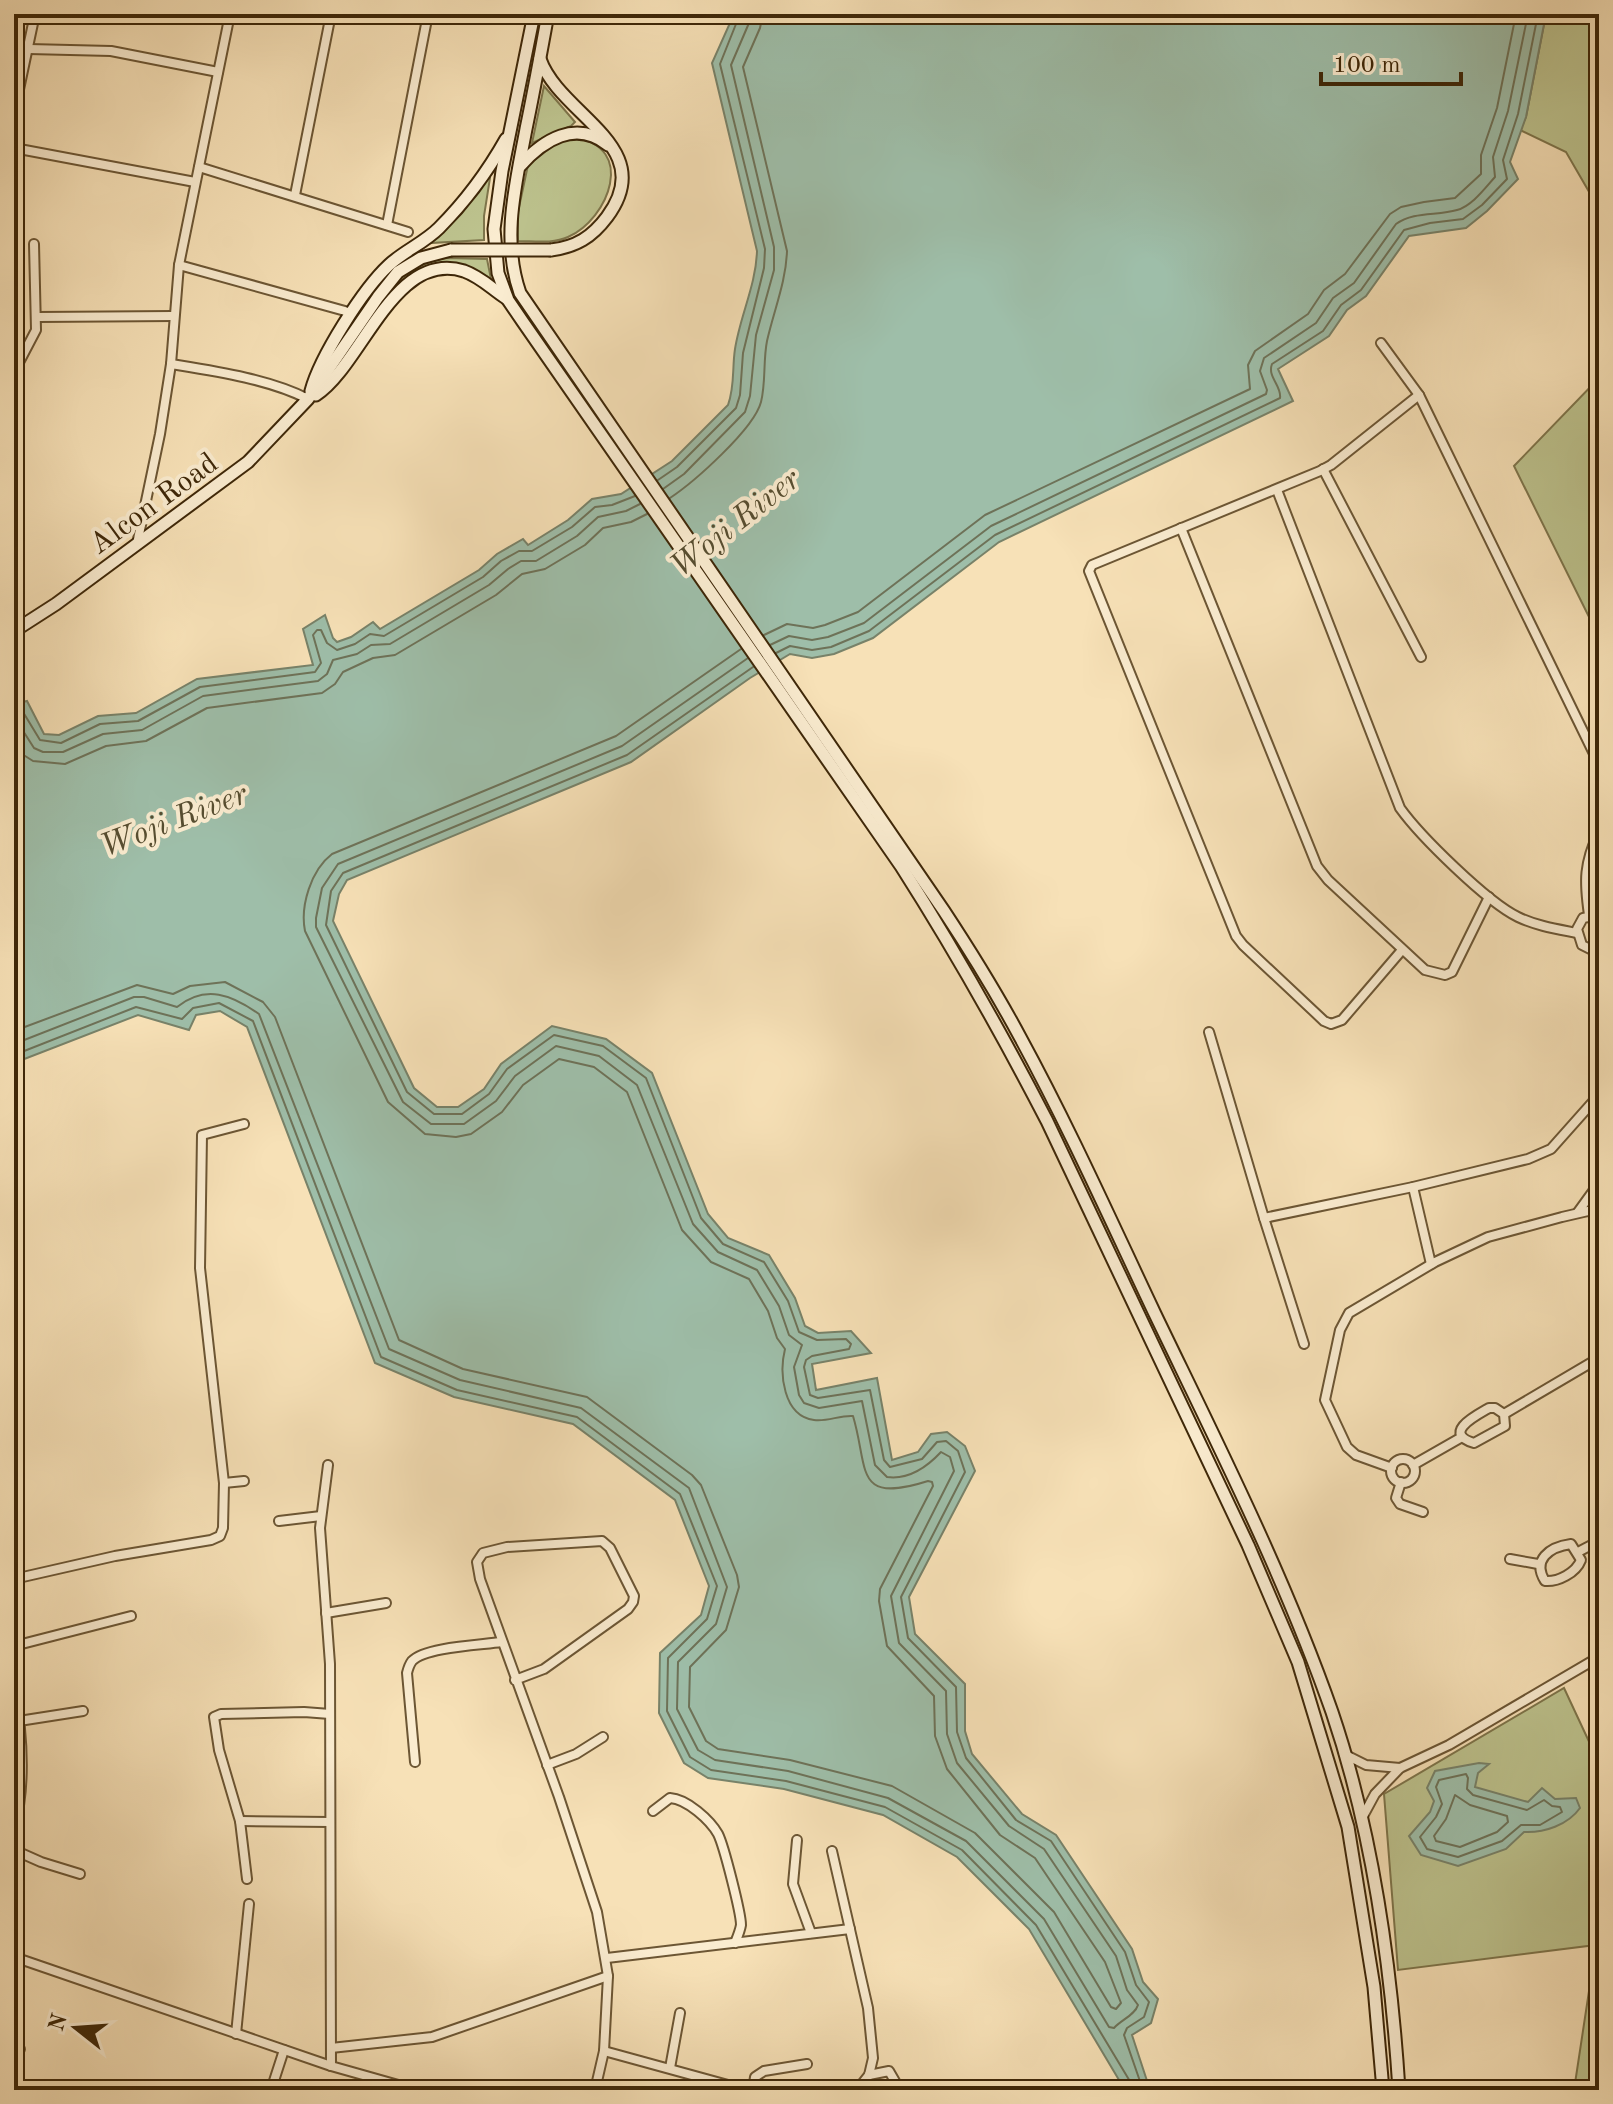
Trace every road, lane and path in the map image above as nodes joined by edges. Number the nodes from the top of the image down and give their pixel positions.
1 (35, 14) edge
2 (230, 14) edge
3 (331, 14) edge
4 (428, 14) edge
5 (534, 14) edge
6 (548, 14) edge
7 (29, 49) junction
8 (540, 59) junction
9 (218, 72) junction
10 (14, 113) edge
11 (512, 130) junction
12 (14, 148) edge
13 (616, 151) junction
14 (199, 167) junction
15 (519, 167) junction
16 (195, 182) junction
17 (295, 195) junction
18 (387, 225) junction
19 (408, 232) dead end
20 (34, 244) dead end
21 (179, 265) junction
22 (508, 300) junction
23 (345, 311) dead end
24 (173, 316) junction
25 (38, 317) junction
26 (1381, 343) dead end
27 (171, 364) junction
28 (14, 372) edge
29 (1419, 395) junction
30 (308, 399) junction
31 (1323, 469) junction
32 (1277, 490) junction
33 (1181, 528) junction
34 (137, 544) junction
35 (14, 631) edge
36 (1421, 657) dead end
37 (786, 690) junction
38 (1599, 764) edge
39 (1599, 831) edge
40 (1489, 897) junction
41 (1589, 915) junction
42 (1599, 915) edge
43 (1577, 933) junction
44 (1402, 950) junction
45 (1599, 950) edge
46 (1209, 1032) dead end
47 (1599, 1095) edge
48 (244, 1124) dead end
49 (1599, 1183) edge
50 (1413, 1187) junction
51 (1578, 1213) junction
52 (1599, 1213) edge
53 (1264, 1218) junction
54 (1431, 1264) junction
55 (1304, 1344) dead end
56 (1599, 1358) edge
57 (1504, 1414) junction
58 (1462, 1437) junction
59 (18, 1460) dead end
60 (328, 1465) dead end
61 (1413, 1465) junction
62 (1392, 1468) junction
63 (244, 1481) dead end
64 (1401, 1482) junction
65 (224, 1483) junction
66 (14, 1485) edge
67 (1423, 1512) dead end
68 (321, 1516) junction
69 (279, 1521) dead end
70 (1599, 1541) edge
71 (1578, 1552) junction
72 (1510, 1559) dead end
73 (1538, 1564) junction
74 (14, 1579) edge
75 (386, 1603) dead end
76 (326, 1613) junction
77 (131, 1616) dead end
78 (501, 1642) junction
79 (14, 1646) edge
80 (1599, 1657) edge
81 (515, 1680) junction
82 (14, 1684) edge
83 (83, 1711) dead end
84 (330, 1714) junction
85 (19, 1721) junction
86 (603, 1737) dead end
87 (1344, 1754) junction
88 (415, 1762) dead end
89 (547, 1765) junction
90 (1400, 1768) junction
91 (653, 1811) dead end
92 (1362, 1819) junction
93 (240, 1821) junction
94 (330, 1822) junction
95 (14, 1829) edge
96 (797, 1840) dead end
97 (14, 1850) edge
98 (832, 1851) dead end
99 (80, 1874) dead end
100 (247, 1879) dead end
101 (249, 1904) dead end
102 (850, 1929) junction
103 (811, 1933) junction
104 (735, 1943) junction
105 (14, 1957) edge
106 (607, 1958) junction
107 (608, 1976) junction
108 (680, 2013) dead end
109 (236, 2034) junction
110 (331, 2048) junction
111 (284, 2050) junction
112 (604, 2051) junction
113 (807, 2064) dead end
114 (331, 2066) junction
115 (670, 2068) junction
116 (869, 2075) junction
117 (728, 2085) dead end
118 (271, 2090) edge
119 (416, 2090) edge
120 (595, 2090) edge
121 (753, 2090) edge
122 (857, 2090) edge
123 (900, 2090) edge
124 (1383, 2090) edge
125 (1399, 2090) edge

1 - 7 street
2 - 9 street
3 - 17 street
4 - 18 street
5 - 11 main road
6 - 8 main road
7 - 9 street
7 - 10 street
8 - 13 main road
8 - 15 main road
9 - 14 street
11 - 22 main road
11 - 30 main road
12 - 16 street
13 - 15 main road
13 - 30 main road, bridge
14 - 16 street
14 - 17 street
15 - 37 main road
16 - 21 street
17 - 18 street
18 - 19 street
20 - 25 street
21 - 23 street
21 - 24 street
22 - 30 main road
22 - 37 main road
24 - 25 street
24 - 27 street
25 - 28 street
26 - 29 street
27 - 30 street
27 - 34 street
29 - 31 street
29 - 38 street
30 - 34 main road, Alcon Road
31 - 32 street
31 - 36 street
32 - 33 street
32 - 40 street
33 - 44 street
33 - 44 street
34 - 35 main road, Alcon Road
37 - 87 main road
37 - 124 main road
39 - 41 street
40 - 43 street
40 - 44 street
41 - 42 street
41 - 43 street
43 - 45 street
46 - 53 street
47 - 50 street
48 - 65 street
49 - 51 street
50 - 53 street
50 - 54 street
51 - 52 street
51 - 54 street
53 - 55 street
54 - 62 street
56 - 57 street
57 - 58 street
57 - 58 street
58 - 61 street
59 - 66 street
60 - 68 street
61 - 62 street
61 - 64 street
62 - 64 street
63 - 65 street
64 - 67 street
65 - 74 street
68 - 69 street
68 - 76 street
70 - 71 street
71 - 73 street
71 - 73 street
72 - 73 street
75 - 76 street
76 - 84 street
77 - 79 street
78 - 81 street
78 - 81 street
78 - 88 street
80 - 90 street
81 - 89 street
82 - 85 street
83 - 85 street
84 - 93 street
84 - 94 street
85 - 95 street
86 - 89 street
87 - 90 street
87 - 92 main road
89 - 106 street
90 - 92 street
91 - 104 street
92 - 125 main road
93 - 94 street
93 - 100 street
94 - 110 street
96 - 103 street
97 - 99 street
98 - 102 street
101 - 109 street
102 - 103 street
102 - 116 street
103 - 104 street
104 - 106 street
105 - 109 street
106 - 107 street
107 - 110 street
107 - 112 street
108 - 115 street
109 - 111 street
110 - 114 street
111 - 114 street
111 - 118 street
112 - 115 street
112 - 120 street
113 - 121 street
114 - 119 street
115 - 117 street
116 - 122 street
116 - 123 street

